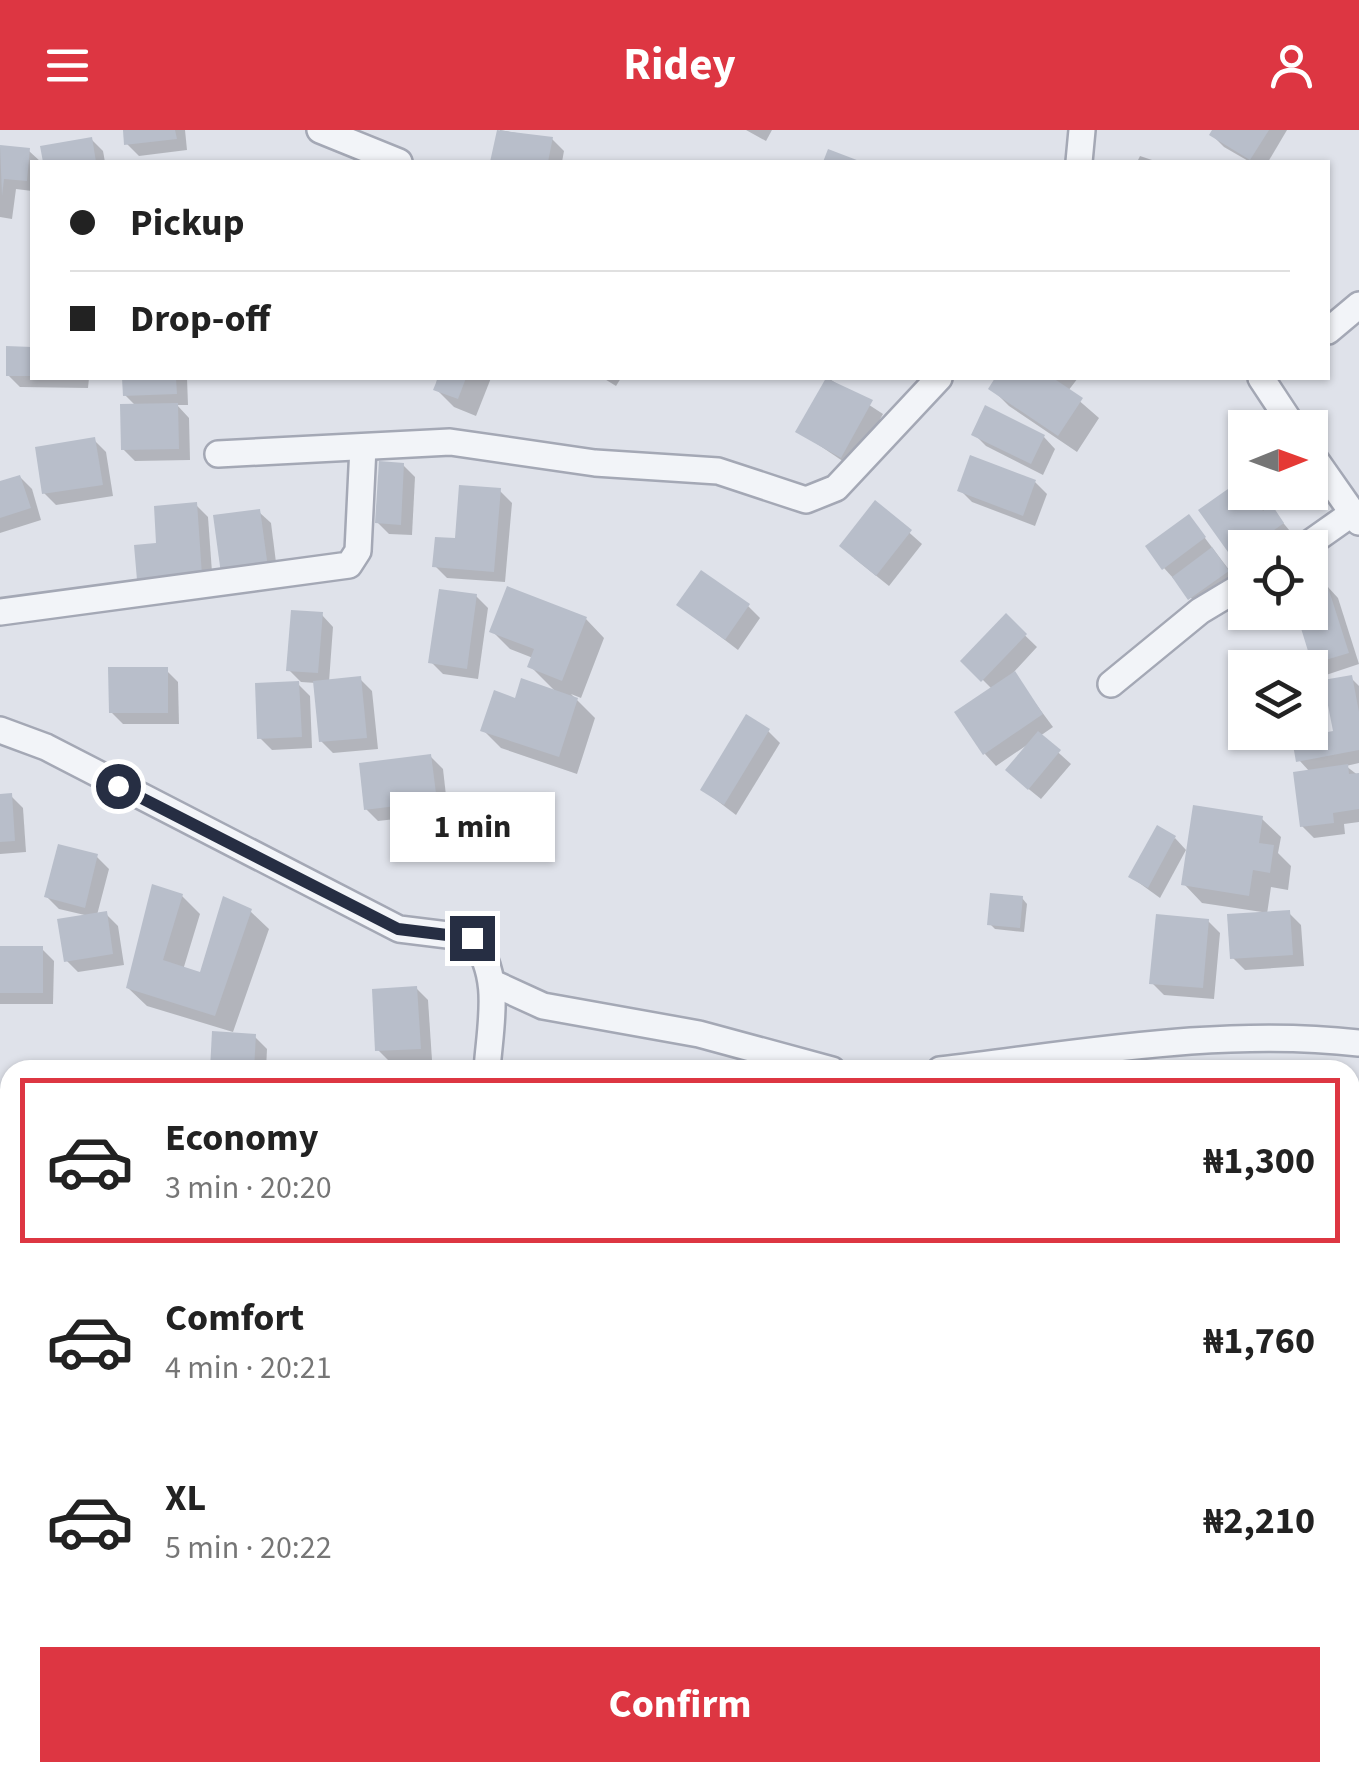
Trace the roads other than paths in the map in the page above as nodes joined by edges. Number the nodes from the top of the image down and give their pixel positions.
1 (320, 130) edge
2 (1082, 130) edge
3 (393, 160) edge
4 (1079, 160) edge
5 (1359, 305) edge
6 (1330, 328) edge
7 (936, 380) edge
8 (1263, 380) edge
9 (1282, 410) edge
10 (363, 447) junction
11 (218, 454) dead end
12 (1328, 477) edge
13 (1356, 517) edge
14 (1328, 533) edge
15 (1228, 594) edge
16 (0, 612) edge
17 (1111, 684) dead end
18 (0, 730) edge
19 (493, 984) junction
20 (1359, 1043) edge
21 (488, 1060) edge
22 (795, 1060) edge
23 (1024, 1060) edge

1 - 3 street
2 - 4 street
5 - 6 street
7 - 10 street
8 - 9 street
10 - 11 street
10 - 16 street
12 - 13 street
13 - 14 street
15 - 17 street
18 - 19 street
19 - 21 street
19 - 22 street
20 - 23 street

